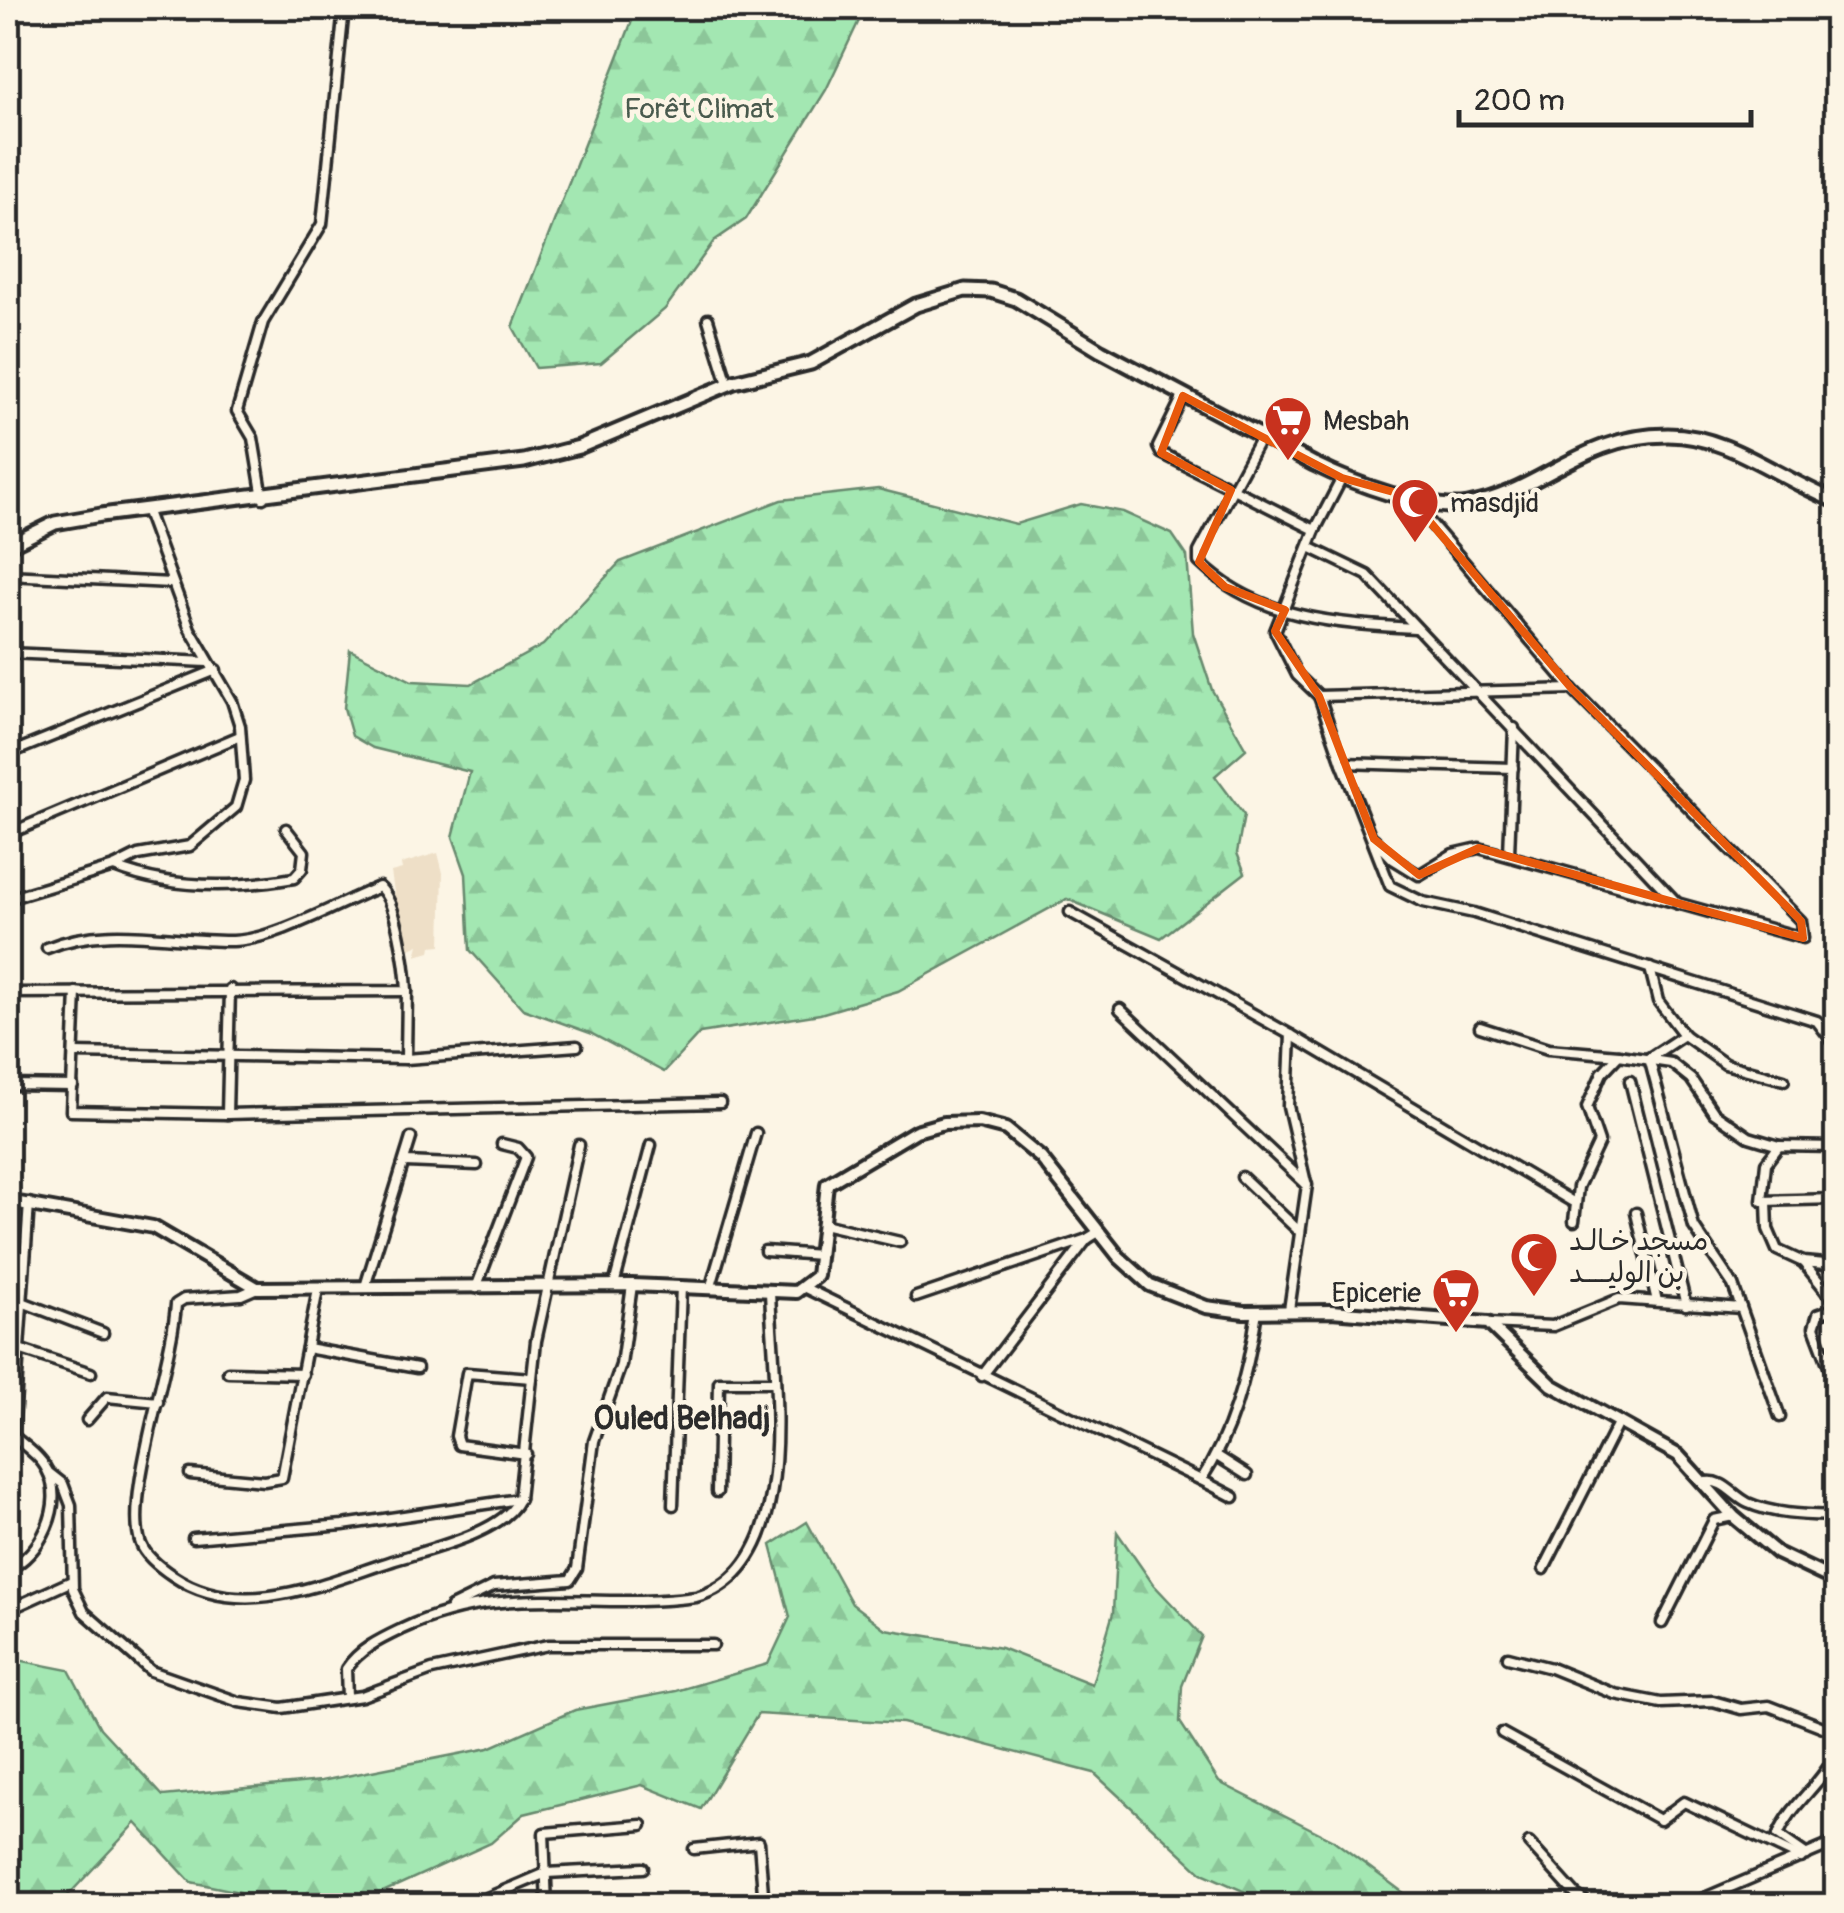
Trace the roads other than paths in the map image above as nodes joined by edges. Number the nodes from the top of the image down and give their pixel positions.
1 (344, 8) edge
2 (708, 319) dead end
3 (728, 384) junction
4 (1183, 396) junction
5 (1260, 437) junction
6 (1342, 478) junction
7 (1231, 490) junction
8 (1408, 496) junction
9 (262, 498) junction
10 (1836, 501) edge
11 (146, 509) junction
12 (1315, 530) junction
13 (8, 546) edge
14 (1311, 548) junction
15 (8, 575) edge
16 (171, 583) junction
17 (1285, 610) junction
18 (1415, 628) junction
19 (8, 653) edge
20 (210, 662) junction
21 (216, 670) junction
22 (1572, 690) junction
23 (1481, 692) junction
24 (1319, 696) junction
25 (1514, 726) junction
26 (240, 736) junction
27 (8, 754) edge
28 (1342, 763) junction
29 (1513, 768) junction
30 (286, 829) dead end
31 (8, 834) edge
32 (1374, 838) junction
33 (1509, 854) junction
34 (114, 867) junction
35 (8, 900) edge
36 (1680, 907) junction
37 (1070, 912) dead end
38 (48, 948) dead end
39 (1650, 968) junction
40 (230, 990) junction
41 (407, 991) junction
42 (76, 992) junction
43 (8, 993) edge
44 (1120, 1009) dead end
45 (1480, 1026) dead end
46 (1291, 1035) junction
47 (1684, 1035) junction
48 (576, 1046) dead end
49 (1836, 1046) edge
50 (74, 1053) junction
51 (229, 1055) junction
52 (1618, 1055) junction
53 (1649, 1058) junction
54 (406, 1059) junction
55 (1784, 1080) dead end
56 (1630, 1081) dead end
57 (8, 1086) edge
58 (73, 1086) junction
59 (720, 1103) dead end
60 (227, 1114) junction
61 (756, 1133) dead end
62 (411, 1138) dead end
63 (502, 1144) dead end
64 (650, 1145) dead end
65 (578, 1146) dead end
66 (1779, 1146) junction
67 (1836, 1147) edge
68 (406, 1162) junction
69 (478, 1165) dead end
70 (1242, 1177) dead end
71 (1307, 1185) junction
72 (1836, 1199) edge
73 (8, 1202) edge
74 (1573, 1202) junction
75 (1767, 1202) junction
76 (28, 1203) junction
77 (1636, 1213) dead end
78 (1574, 1220) dead end
79 (823, 1224) junction
80 (1100, 1231) junction
81 (1300, 1232) junction
82 (1087, 1239) junction
83 (900, 1242) dead end
84 (765, 1252) dead end
85 (822, 1255) junction
86 (1803, 1262) junction
87 (1836, 1265) edge
88 (545, 1284) junction
89 (614, 1284) junction
90 (632, 1285) junction
91 (681, 1286) junction
92 (712, 1286) junction
93 (256, 1288) junction
94 (366, 1288) junction
95 (476, 1288) junction
96 (806, 1288) junction
97 (318, 1290) junction
98 (770, 1290) junction
99 (916, 1297) dead end
100 (22, 1302) junction
101 (1657, 1302) junction
102 (1686, 1304) junction
103 (1836, 1306) edge
104 (1741, 1308) junction
105 (1289, 1310) junction
106 (1257, 1311) junction
107 (1488, 1324) junction
108 (103, 1333) dead end
109 (308, 1348) junction
110 (19, 1349) junction
111 (417, 1368) dead end
112 (228, 1372) dead end
113 (91, 1373) dead end
114 (302, 1374) junction
115 (982, 1376) junction
116 (532, 1378) junction
117 (772, 1382) junction
118 (1836, 1384) edge
119 (158, 1402) junction
120 (1780, 1417) dead end
121 (87, 1420) dead end
122 (1619, 1421) junction
123 (10, 1434) edge
124 (526, 1454) junction
125 (1217, 1456) junction
126 (49, 1473) junction
127 (190, 1474) dead end
128 (1247, 1475) dead end
129 (1201, 1480) junction
130 (1706, 1482) junction
131 (717, 1492) dead end
132 (1234, 1497) dead end
133 (519, 1498) junction
134 (673, 1505) dead end
135 (1734, 1516) junction
136 (1836, 1516) edge
137 (193, 1538) dead end
138 (8, 1569) edge
139 (1544, 1569) dead end
140 (72, 1581) junction
141 (1836, 1582) edge
142 (8, 1610) edge
143 (447, 1610) junction
144 (1662, 1623) dead end
145 (713, 1646) dead end
146 (1508, 1658) dead end
147 (347, 1698) junction
148 (1836, 1732) edge
149 (1502, 1733) dead end
150 (1836, 1754) edge
151 (642, 1825) dead end
152 (1836, 1842) edge
153 (1528, 1843) dead end
154 (694, 1849) dead end
155 (1804, 1857) junction
156 (643, 1868) dead end
157 (546, 1874) junction
158 (468, 1906) edge
159 (547, 1906) edge
160 (764, 1906) edge
161 (1592, 1906) edge
162 (1686, 1906) edge

1 - 9 street
2 - 3 street
3 - 4 main road
3 - 9 main road
4 - 5 main road
4 - 7 street
5 - 6 main road
5 - 7 street
6 - 8 main road
6 - 12 street
7 - 12 street
7 - 17 street
8 - 10 main road
8 - 22 street
9 - 11 main road
11 - 13 main road
11 - 16 street
12 - 14 street
14 - 17 street
14 - 18 street
15 - 16 street
16 - 20 street
17 - 18 street
17 - 24 street
18 - 23 street
19 - 20 street
20 - 21 street
21 - 26 street
21 - 27 street
22 - 23 street
22 - 36 street
23 - 24 street
23 - 25 street
24 - 28 street
25 - 29 street
25 - 36 street
26 - 31 street
26 - 34 street
28 - 29 street
28 - 32 street
29 - 33 street
30 - 34 street
32 - 33 street
32 - 39 street
33 - 36 street
34 - 35 street
37 - 46 street
38 - 41 street
39 - 47 street
39 - 49 street
40 - 41 street
40 - 42 street
40 - 51 street
41 - 54 street
42 - 43 street
42 - 50 street
44 - 71 street
45 - 52 street
46 - 71 street
46 - 74 street
47 - 53 street
47 - 55 street
48 - 54 street
50 - 51 street
50 - 58 street
51 - 54 street
51 - 60 street
52 - 53 street
52 - 74 street
53 - 66 street
53 - 104 street
56 - 102 street
57 - 58 street
58 - 60 street
59 - 60 street
61 - 92 street
62 - 68 street
63 - 95 street
64 - 89 street
65 - 88 street
66 - 67 street
66 - 75 street
68 - 69 street
68 - 94 street
70 - 81 street
71 - 81 street
72 - 75 street
73 - 76 street
74 - 78 street
75 - 86 street
76 - 93 street
76 - 100 street
77 - 101 street
79 - 80 street
79 - 83 street
79 - 85 street
80 - 82 street
80 - 106 street
81 - 105 street
82 - 99 street
82 - 115 street
84 - 85 street
85 - 96 street
86 - 87 street
86 - 103 street
88 - 89 street
88 - 95 street
88 - 116 street
89 - 90 street
90 - 91 street
90 - 143 street
91 - 92 street
91 - 134 street
92 - 98 street
93 - 97 street
93 - 119 street
94 - 95 street
94 - 97 street
96 - 98 street
96 - 115 street
97 - 109 street
98 - 117 street
100 - 108 street
100 - 110 street
101 - 102 street
101 - 107 street
102 - 104 street
103 - 118 street
104 - 120 street
105 - 106 street
105 - 107 street
106 - 125 street
107 - 122 street
109 - 111 street
109 - 114 street
110 - 113 street
110 - 123 street
112 - 114 street
114 - 127 street
115 - 129 street
116 - 124 street
116 - 124 street
117 - 131 street
117 - 143 street
119 - 121 street
119 - 133 street
122 - 130 street
122 - 139 street
123 - 126 street
124 - 133 street
125 - 128 street
125 - 129 street
126 - 138 street
126 - 140 street
129 - 132 street
130 - 135 street
130 - 136 street
133 - 137 street
135 - 141 street
135 - 144 street
140 - 142 street
140 - 147 street
143 - 147 street
145 - 147 street
146 - 148 street
149 - 155 street
150 - 155 street
151 - 157 street
152 - 155 street
153 - 161 street
154 - 160 street
155 - 162 street
156 - 157 street
157 - 158 street
157 - 159 street

